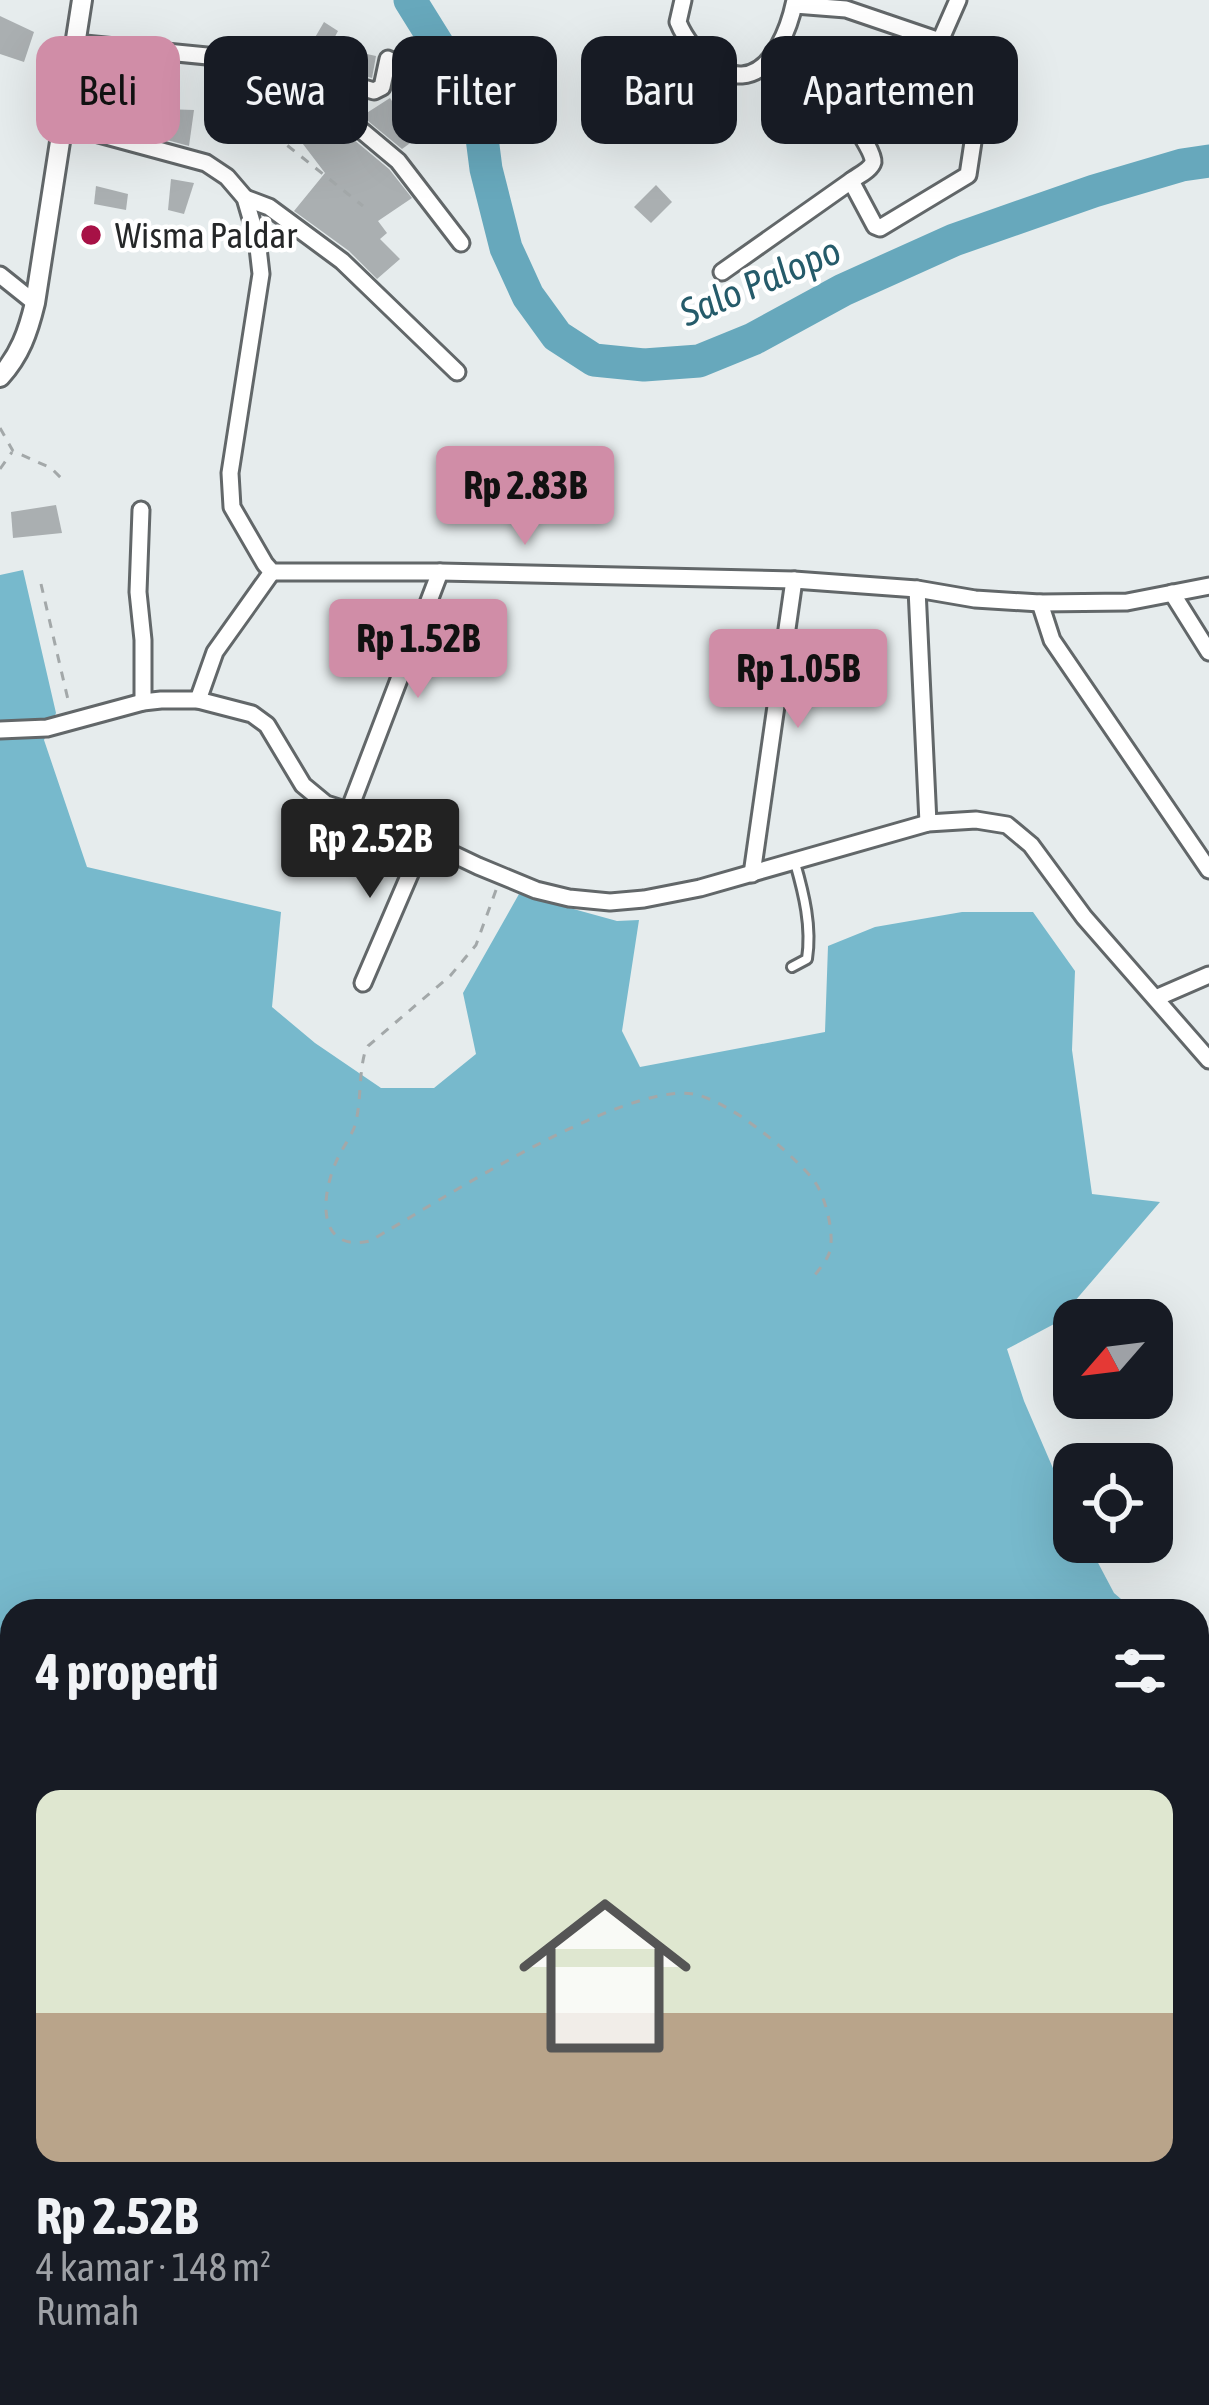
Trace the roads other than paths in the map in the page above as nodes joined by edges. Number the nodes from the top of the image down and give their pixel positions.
1 (82, 0) edge
2 (683, 0) edge
3 (958, 0) edge
4 (795, 3) edge
5 (76, 36) edge
6 (925, 36) edge
7 (942, 36) edge
8 (388, 59) dead end
9 (368, 88) edge
10 (368, 136) edge
11 (59, 144) edge
12 (138, 144) edge
13 (865, 144) edge
14 (973, 144) edge
15 (850, 181) junction
16 (245, 198) junction
17 (461, 243) dead end
18 (722, 272) dead end
19 (0, 275) edge
20 (35, 304) junction
21 (457, 372) dead end
22 (0, 377) edge
23 (141, 510) dead end
24 (272, 572) junction
25 (440, 572) junction
26 (794, 580) junction
27 (1209, 586) edge
28 (917, 590) junction
29 (1172, 593) junction
30 (1040, 603) junction
31 (1209, 652) edge
32 (198, 700) junction
33 (143, 702) junction
34 (0, 730) edge
35 (348, 813) junction
36 (928, 823) junction
37 (424, 838) junction
38 (795, 862) junction
39 (1209, 870) edge
40 (752, 874) junction
41 (792, 967) dead end
42 (1209, 975) edge
43 (363, 983) dead end
44 (1156, 998) junction
45 (1209, 1060) edge

1 - 5 street
2 - 4 street
3 - 7 street
4 - 6 street
8 - 9 street
10 - 17 street
11 - 20 street
12 - 16 street
13 - 15 street
14 - 15 street
15 - 18 street
16 - 21 street
16 - 24 street
19 - 20 street
20 - 22 street
23 - 33 street
24 - 25 street
24 - 32 street
25 - 26 street
25 - 35 street
26 - 28 street
26 - 40 street
27 - 29 street
28 - 30 street
28 - 36 street
29 - 30 street
29 - 31 street
30 - 39 street
32 - 33 street
32 - 35 street
33 - 34 street
35 - 37 street
36 - 38 street
36 - 44 street
37 - 40 street
37 - 43 street
38 - 40 street
38 - 41 lane
42 - 44 street
44 - 45 street

